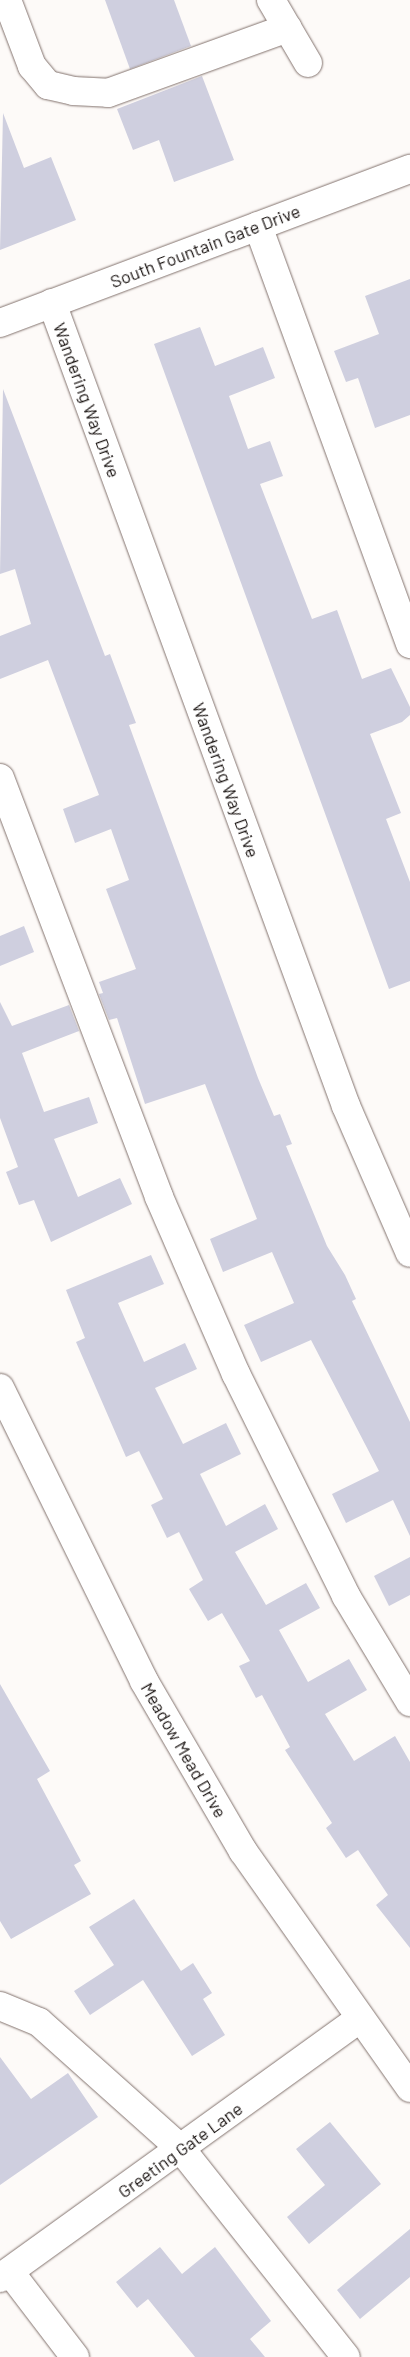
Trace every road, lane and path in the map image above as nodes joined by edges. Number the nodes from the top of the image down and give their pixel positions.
1 (7, 0) edge
2 (271, 0) edge
3 (288, 28) junction
4 (308, 63) dead end
5 (410, 169) edge
6 (258, 226) junction
7 (52, 303) junction
8 (0, 323) edge
9 (410, 644) edge
10 (0, 778) edge
11 (410, 1253) edge
12 (0, 1388) edge
13 (410, 1702) edge
14 (0, 2006) edge
15 (358, 2020) junction
16 (410, 2088) edge
17 (181, 2149) junction
18 (5, 2275) edge
19 (75, 2357) edge
20 (346, 2357) edge

1 - 3 street
2 - 3 street
3 - 4 street
5 - 6 street, South Fountain Gate Drive
6 - 7 street, South Fountain Gate Drive
6 - 9 street
7 - 8 street, South Fountain Gate Drive
7 - 11 street, Wandering Way Drive
10 - 13 street
12 - 15 street, Meadow Mead Drive
14 - 17 street
15 - 16 street, Meadow Mead Drive
15 - 17 street, Greeting Gate Lane
17 - 18 street, Greeting Gate Lane
17 - 20 street
18 - 19 street

